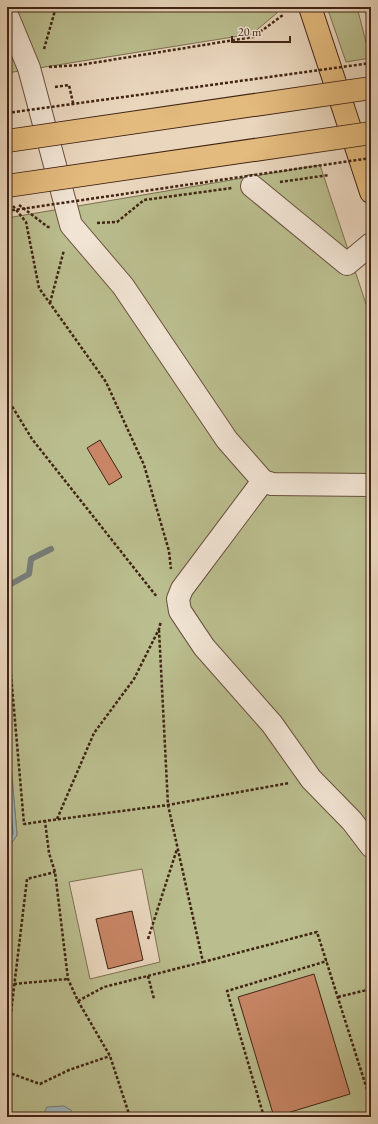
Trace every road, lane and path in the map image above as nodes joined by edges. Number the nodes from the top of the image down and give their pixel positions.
1 (56, 7) edge
2 (310, 7) edge
3 (7, 15) edge
4 (283, 15) dead end
5 (371, 63) edge
6 (29, 68) junction
7 (371, 88) edge
8 (34, 91) junction
9 (73, 103) junction
10 (7, 113) edge
11 (371, 133) edge
12 (7, 141) edge
13 (371, 158) edge
14 (329, 175) dead end
15 (252, 186) junction
16 (371, 192) edge
17 (10, 197) edge
18 (7, 211) edge
19 (71, 225) junction
20 (371, 244) edge
21 (50, 303) junction
22 (7, 398) edge
23 (263, 481) junction
24 (371, 485) edge
25 (171, 575) dead end
26 (160, 600) dead end
27 (162, 618) dead end
28 (7, 629) edge
29 (159, 630) junction
30 (311, 779) junction
31 (168, 805) junction
32 (57, 819) junction
33 (45, 821) junction
34 (371, 846) edge
35 (177, 848) junction
36 (55, 872) junction
37 (148, 939) dead end
38 (203, 962) junction
39 (327, 962) junction
40 (148, 976) junction
41 (68, 979) junction
42 (14, 984) junction
43 (371, 989) edge
44 (338, 997) junction
45 (154, 999) dead end
46 (78, 1001) junction
47 (7, 1046) edge
48 (110, 1056) junction
49 (7, 1072) edge
50 (371, 1102) edge
51 (130, 1117) edge
52 (264, 1117) edge

1 - 6 path
2 - 16 main road
3 - 6 street
4 - 6 path
5 - 9 path, bridge
6 - 8 street
7 - 12 main road, bridge
8 - 9 path
8 - 19 street
9 - 10 path, bridge
11 - 17 main road, bridge
13 - 18 path, bridge
14 - 15 path
15 - 19 path
15 - 20 street
17 - 19 path
17 - 21 path
19 - 21 path
19 - 23 street
21 - 25 path
22 - 26 path
23 - 24 street
23 - 30 street
27 - 29 path
28 - 33 path
29 - 31 path
29 - 32 path
30 - 31 path
30 - 34 street
31 - 32 path
31 - 35 path
32 - 33 path
33 - 36 path
35 - 37 path
35 - 38 path
36 - 41 path
36 - 42 path
38 - 39 path
38 - 40 path
39 - 44 path
39 - 52 path
40 - 45 path
40 - 46 path
41 - 42 path
41 - 46 path
42 - 47 path
43 - 44 path
44 - 50 path
46 - 48 path
48 - 49 path
48 - 51 path

